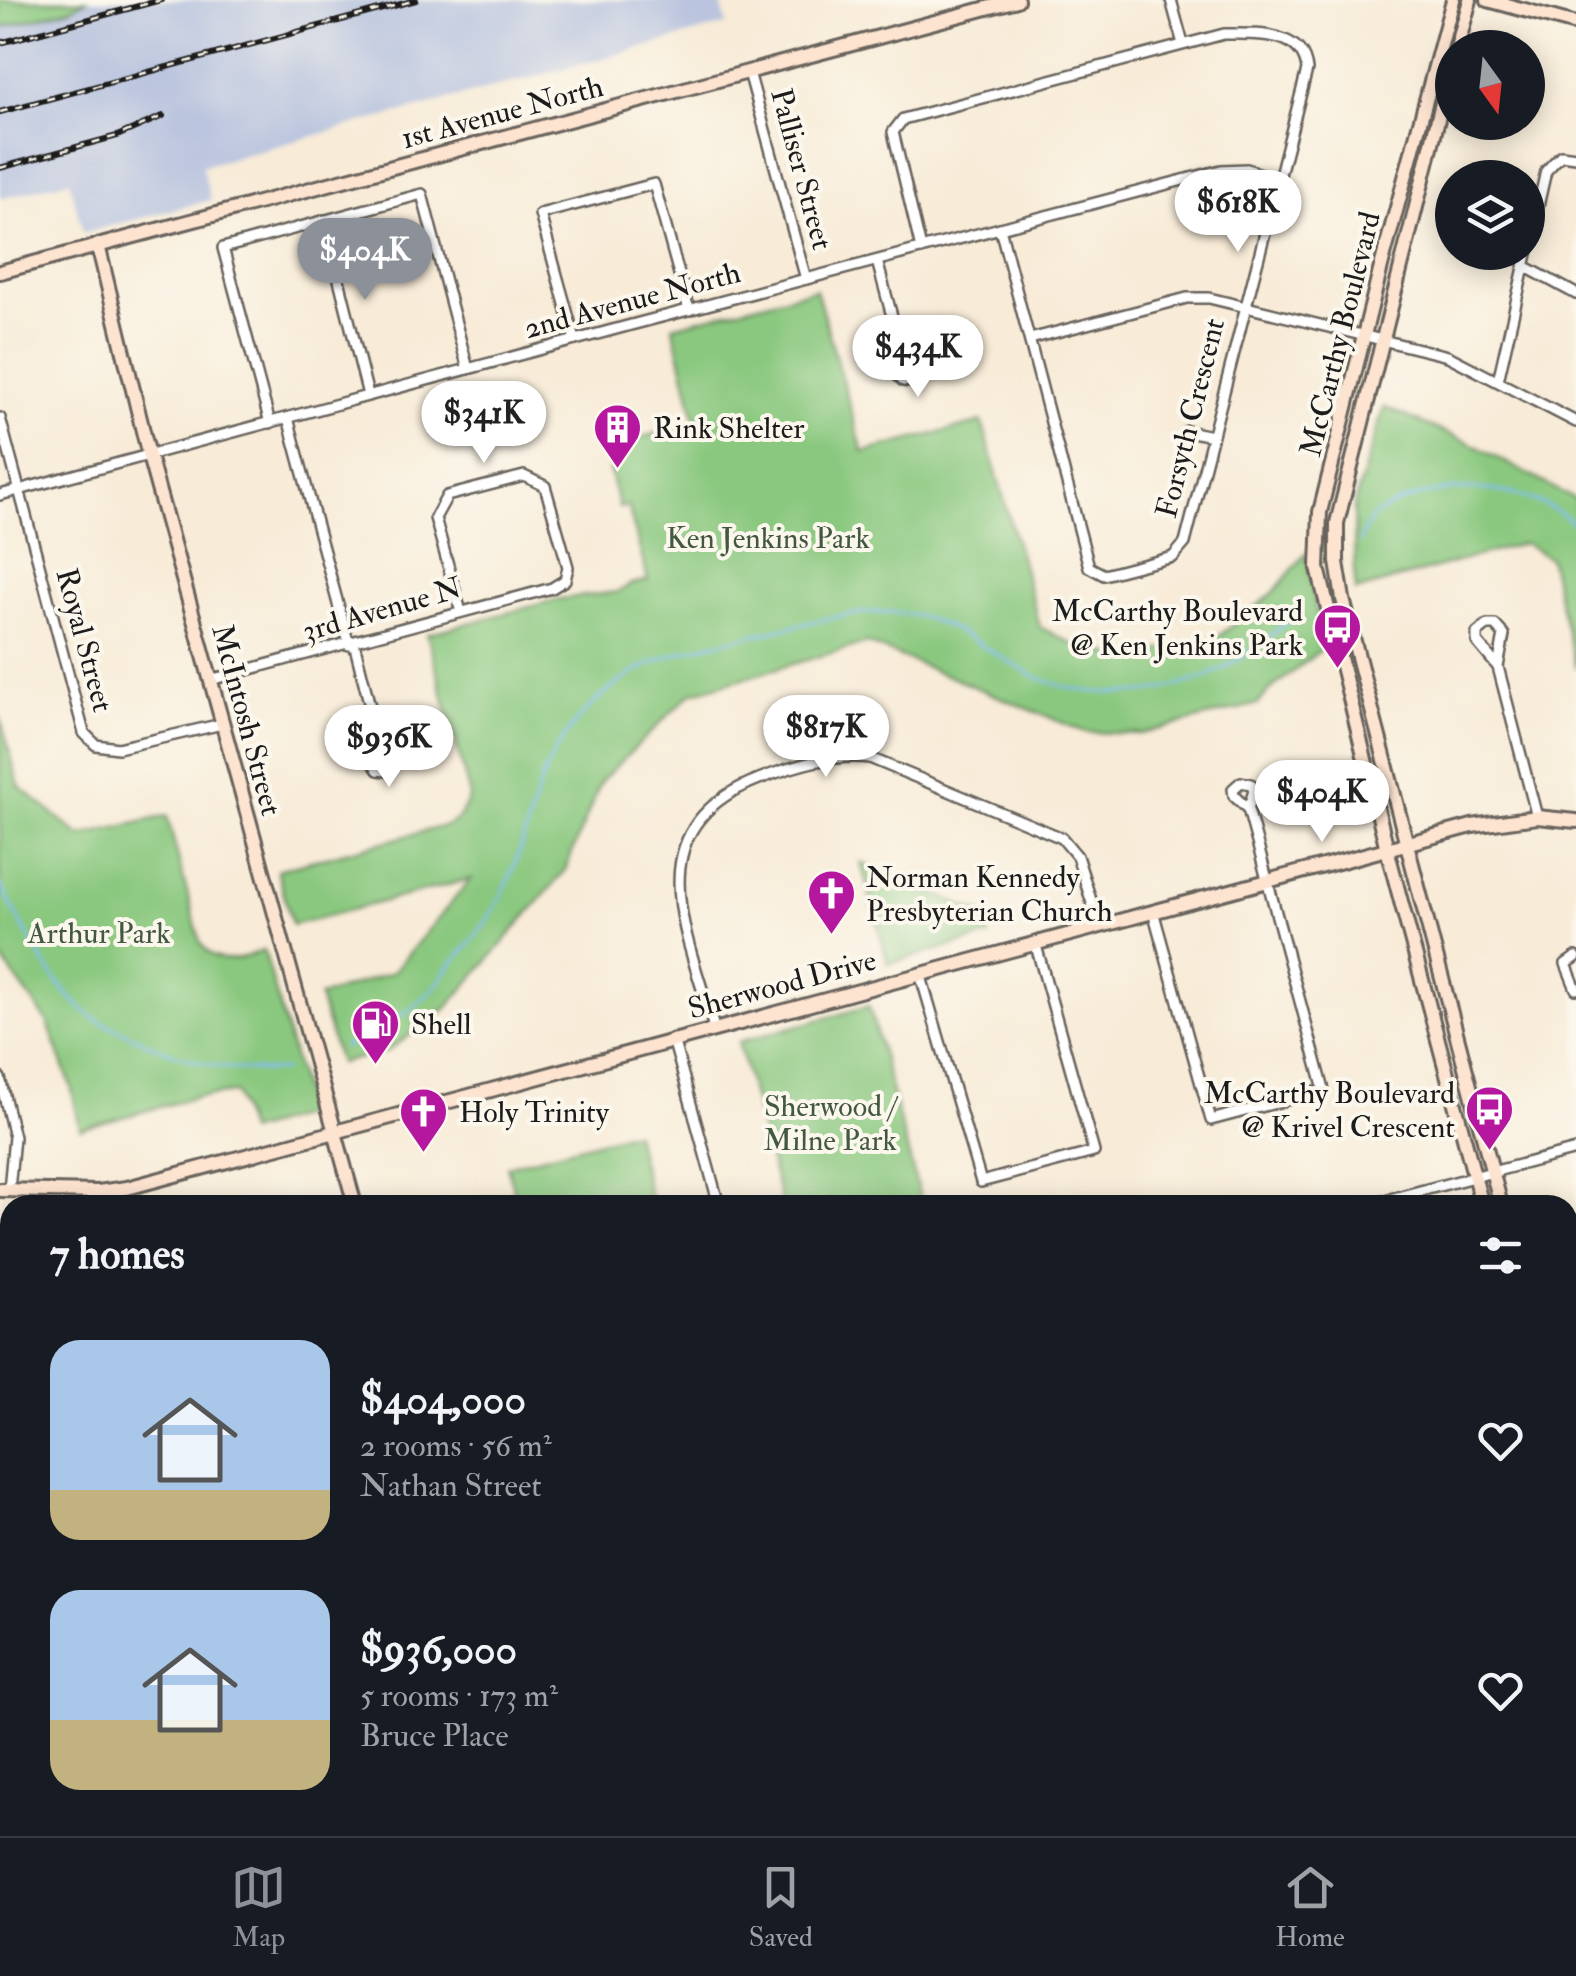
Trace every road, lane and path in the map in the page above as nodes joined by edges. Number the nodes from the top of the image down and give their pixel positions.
1 (1017, 0) edge
2 (1171, 0) edge
3 (1453, 0) edge
4 (1470, 0) edge
5 (1488, 0) edge
6 (1576, 24) edge
7 (1462, 30) edge
8 (1183, 44) junction
9 (749, 72) junction
10 (1435, 130) edge
11 (1576, 157) edge
12 (1545, 176) edge
13 (1278, 180) junction
14 (324, 220) junction
15 (1000, 228) junction
16 (98, 246) junction
17 (920, 250) junction
18 (877, 261) junction
19 (1525, 270) edge
20 (1532, 270) edge
21 (0, 272) edge
22 (806, 280) junction
23 (1576, 294) edge
24 (1245, 305) junction
25 (689, 310) junction
26 (1364, 334) junction
27 (1030, 339) junction
28 (575, 340) junction
29 (1382, 340) junction
30 (899, 342) dead end
31 (468, 369) junction
32 (1498, 380) junction
33 (368, 396) junction
34 (0, 418) edge
35 (288, 418) junction
36 (270, 422) junction
37 (1576, 422) edge
38 (1187, 431) dead end
39 (1212, 436) junction
40 (149, 456) junction
41 (19, 490) junction
42 (0, 495) edge
43 (462, 612) junction
44 (351, 644) junction
45 (1498, 667) dead end
46 (210, 680) junction
47 (222, 724) junction
48 (378, 738) dead end
49 (1248, 809) dead end
50 (1537, 816) junction
51 (1576, 821) edge
52 (1406, 844) junction
53 (1387, 849) junction
54 (1267, 880) junction
55 (1154, 911) junction
56 (1099, 925) junction
57 (1035, 942) junction
58 (1576, 957) edge
59 (920, 973) junction
60 (1576, 989) edge
61 (714, 1028) junction
62 (673, 1039) junction
63 (0, 1078) edge
64 (334, 1131) junction
65 (1576, 1150) edge
66 (1492, 1170) junction
67 (1474, 1175) junction
68 (5, 1190) edge
69 (352, 1195) edge
70 (715, 1195) edge
71 (1403, 1195) edge
72 (1479, 1195) edge
73 (1499, 1195) edge

1 - 9 main road, 1st Avenue North
2 - 8 street
3 - 26 main road, McCarthy Boulevard
4 - 7 main road
5 - 6 main road
8 - 13 street, Forsyth Crescent
8 - 17 street, Forsyth Crescent
9 - 16 main road, 1st Avenue North
9 - 22 street, Palliser Street
10 - 29 main road, McCarthy Boulevard
11 - 12 street
13 - 15 street, 2nd Avenue North
13 - 24 street, Forsyth Crescent
14 - 31 street
14 - 33 street
14 - 36 street
15 - 17 street, 2nd Avenue North
15 - 27 street, Forsyth Crescent
16 - 21 main road, 1st Avenue North
16 - 40 main road, McIntosh Street
17 - 18 street, 2nd Avenue North
18 - 22 street, 2nd Avenue North
18 - 30 street
19 - 32 street
20 - 23 street
22 - 25 street, 2nd Avenue North
24 - 26 street
24 - 27 street
24 - 39 street, Forsyth Crescent
25 - 28 street, 2nd Avenue North
25 - 28 street
26 - 29 street
26 - 53 main road, McCarthy Boulevard
27 - 39 street, Forsyth Crescent
28 - 31 street, 2nd Avenue North
29 - 32 street
29 - 52 main road, McCarthy Boulevard
31 - 33 street, 2nd Avenue North
32 - 37 street
33 - 35 street, 2nd Avenue North
34 - 41 street, Royal Street
35 - 36 street, 2nd Avenue North
35 - 44 street
36 - 40 street, 2nd Avenue North
38 - 39 street
40 - 41 street, 2nd Avenue North
40 - 46 main road, McIntosh Street
41 - 42 street, 2nd Avenue North
41 - 47 street, Royal Street
43 - 43 street, 3rd Avenue N
43 - 44 street, 3rd Avenue N
44 - 46 street, 3rd Avenue N
44 - 48 street
45 - 50 street
46 - 47 main road, McIntosh Street
47 - 64 main road, McIntosh Street
49 - 54 street
50 - 51 main road, Sherwood Drive
50 - 52 main road, Sherwood Drive
52 - 53 main road, Sherwood Drive
52 - 66 main road, McCarthy Boulevard
53 - 54 main road, Sherwood Drive
53 - 67 main road, McCarthy Boulevard
54 - 55 main road, Sherwood Drive
54 - 55 street
55 - 56 main road, Sherwood Drive
56 - 57 main road, Sherwood Drive
56 - 61 street
57 - 59 main road, Sherwood Drive
57 - 59 street
58 - 60 street
59 - 61 main road, Sherwood Drive
61 - 62 main road, Sherwood Drive
62 - 64 main road, Sherwood Drive
62 - 70 street
63 - 68 street
64 - 68 main road, Sherwood Drive
64 - 69 main road, McIntosh Street
65 - 66 street
66 - 67 street
66 - 73 main road, McCarthy Boulevard
67 - 71 street
67 - 72 main road, McCarthy Boulevard

